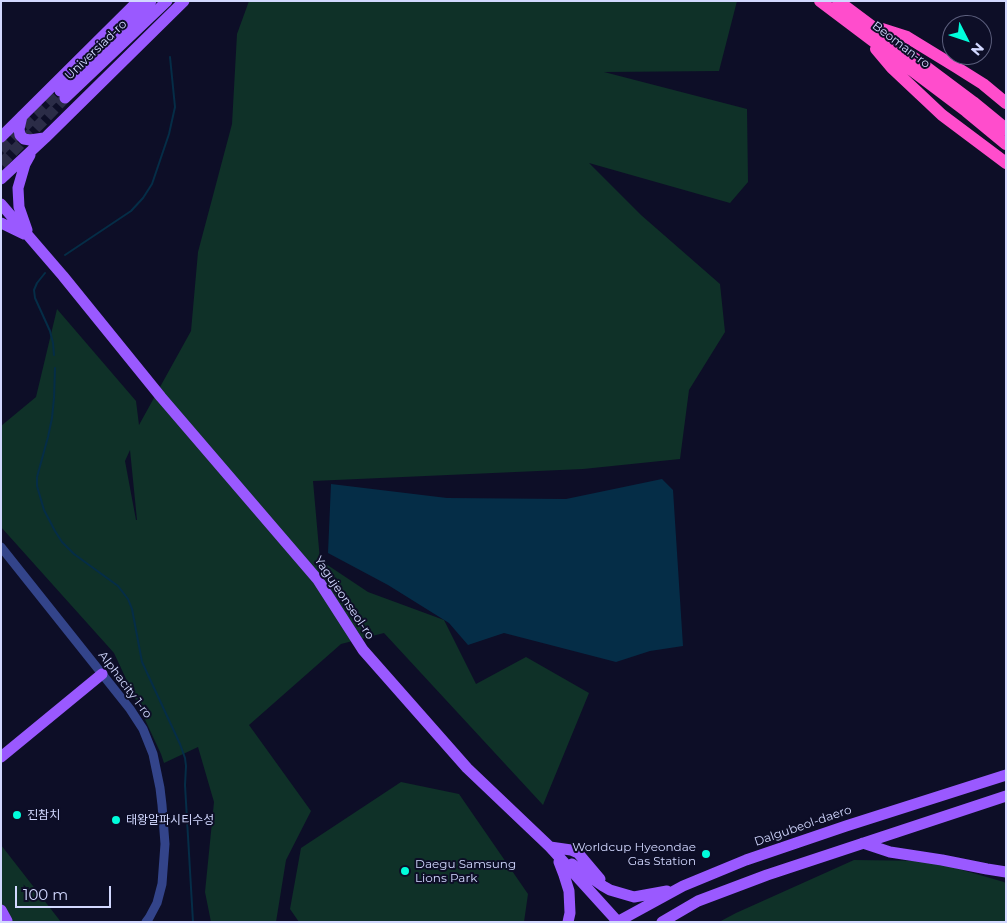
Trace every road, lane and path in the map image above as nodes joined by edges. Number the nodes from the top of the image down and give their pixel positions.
1 (138, 1) edge
2 (151, 1) edge
3 (167, 1) edge
4 (184, 1) edge
5 (820, 1) edge
6 (838, 1) edge
7 (867, 29) junction
8 (1006, 103) edge
9 (22, 116) junction
10 (983, 117) junction
11 (1006, 129) edge
12 (1, 137) edge
13 (45, 138) junction
14 (1006, 144) edge
15 (35, 146) junction
16 (1006, 164) edge
17 (1, 178) edge
18 (1, 204) edge
19 (1, 223) edge
20 (30, 236) junction
21 (1, 547) edge
22 (102, 674) junction
23 (1, 757) edge
24 (1006, 775) edge
25 (1006, 796) edge
26 (863, 843) junction
27 (552, 849) junction
28 (1006, 872) edge
29 (676, 890) junction
30 (146, 922) edge
31 (568, 922) edge
32 (618, 922) edge
33 (662, 922) edge

1 - 9 main road
2 - 3 main road, Universiad-ro
4 - 13 main road
5 - 7 highway, Beoman-ro
6 - 7 highway, Beoman-ro
7 - 8 highway
7 - 10 highway, Beoman-ro
7 - 16 highway
9 - 12 main road
9 - 13 main road
10 - 11 highway
10 - 14 highway
13 - 15 main road
15 - 17 main road
15 - 20 main road
18 - 20 main road
19 - 20 main road
20 - 27 main road, Yagujeonseol-ro
21 - 22 street, Alphacity 1-ro
22 - 23 main road
22 - 30 street, Alphacity 1-ro
24 - 29 main road, Dalgubeol-daero
25 - 26 main road
26 - 28 main road
26 - 33 main road
27 - 29 main road
27 - 31 main road
27 - 32 main road, Yagujeonseol-ro
29 - 32 main road, Dalgubeol-daero

